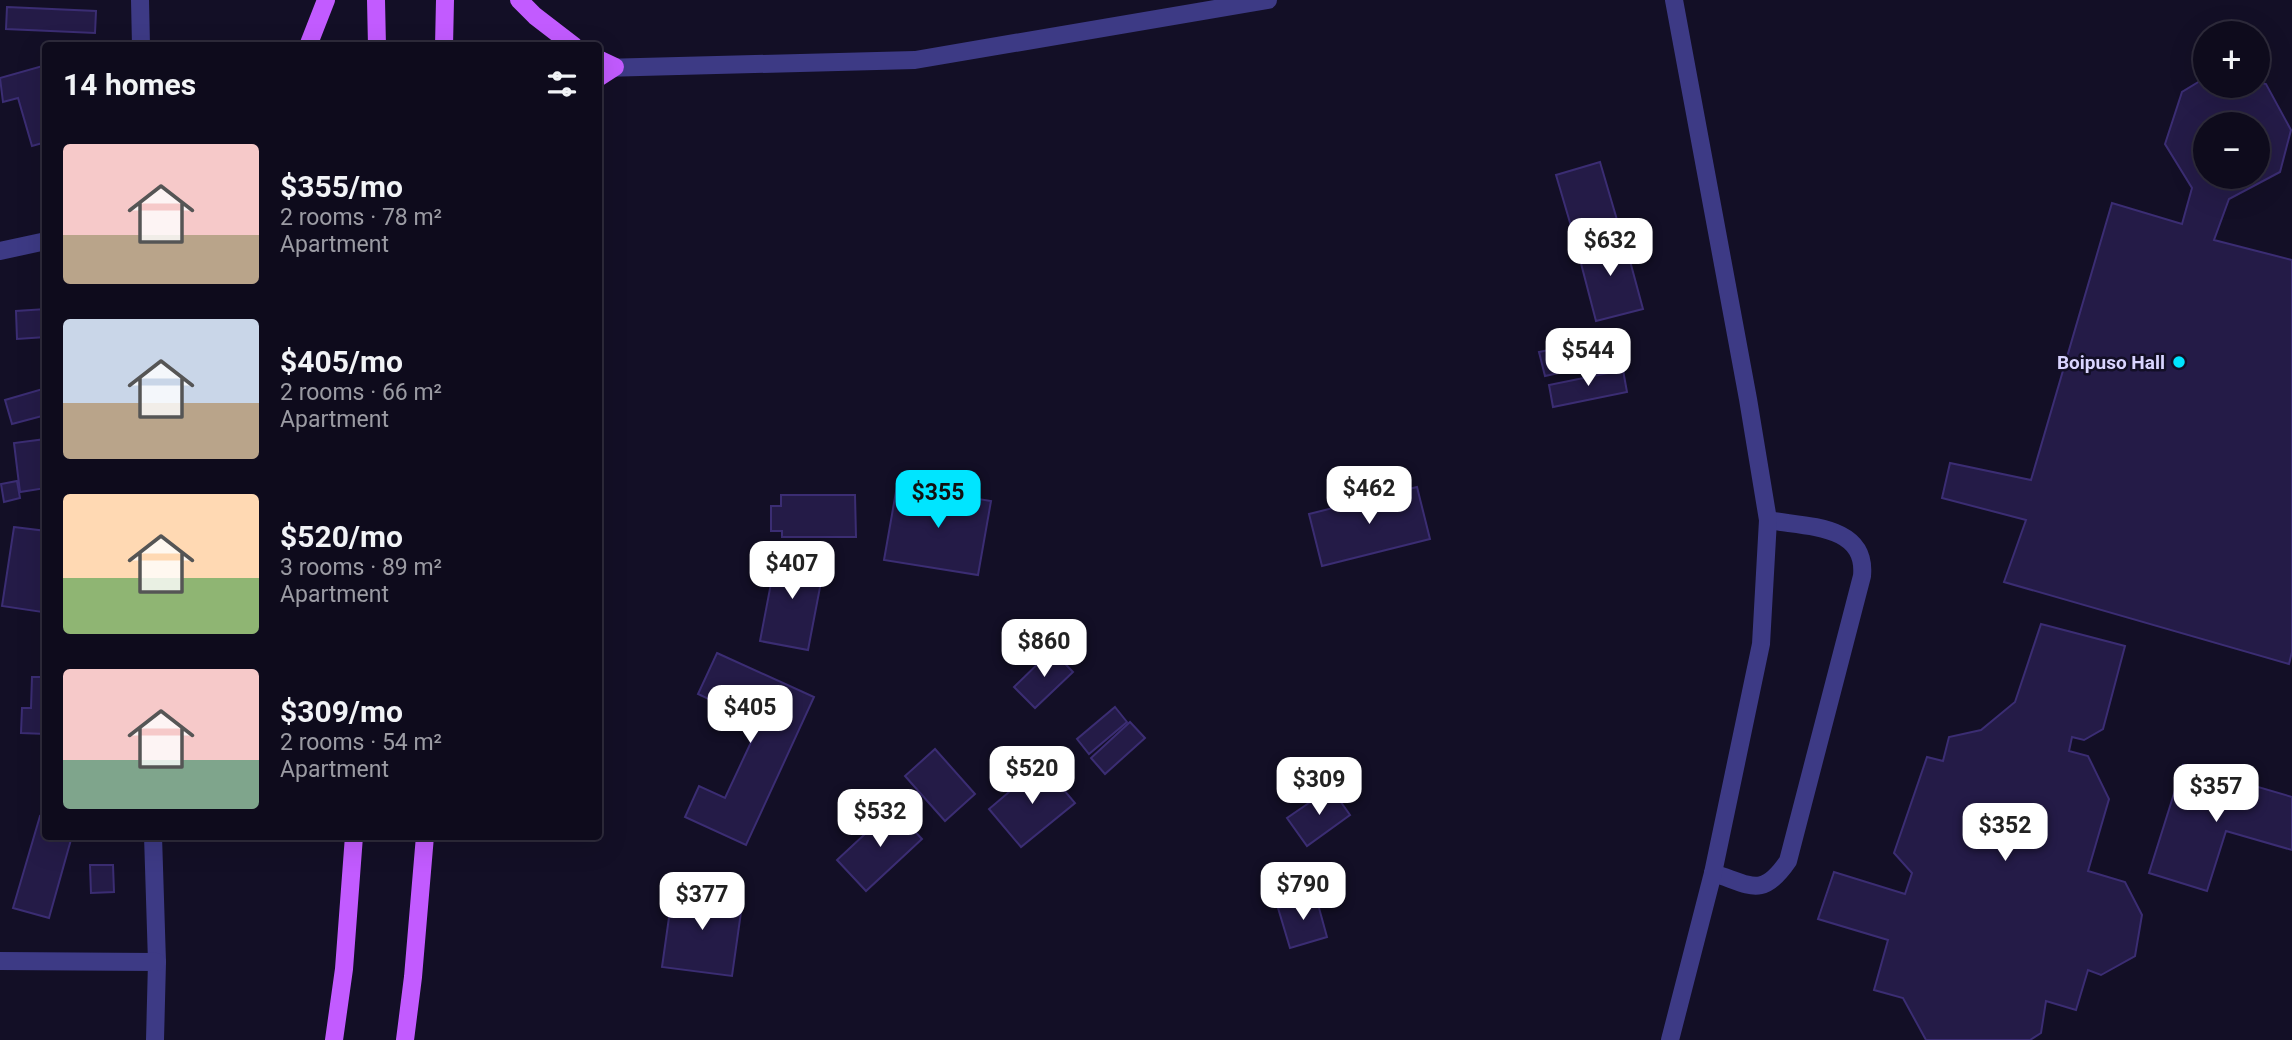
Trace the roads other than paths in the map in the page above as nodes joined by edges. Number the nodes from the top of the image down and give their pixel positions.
1 (140, 0) edge
2 (326, 0) edge
3 (376, 0) edge
4 (445, 0) edge
5 (519, 0) edge
6 (1268, 0) edge
7 (1674, 0) edge
8 (1239, 3) edge
9 (141, 42) edge
10 (310, 42) edge
11 (377, 42) edge
12 (444, 42) edge
13 (569, 42) edge
14 (607, 68) edge
15 (42, 243) edge
16 (0, 251) edge
17 (1768, 520) junction
18 (153, 840) edge
19 (354, 840) edge
20 (425, 840) edge
21 (1713, 873) junction
22 (0, 961) edge
23 (156, 962) junction
24 (155, 1040) edge
25 (334, 1040) edge
26 (405, 1040) edge
27 (1670, 1040) edge

1 - 9 street
2 - 10 main road
3 - 11 main road
4 - 12 main road
5 - 13 main road
6 - 8 street
7 - 17 street
8 - 14 street
15 - 16 street
17 - 21 street
17 - 21 street
18 - 23 street
19 - 25 main road
20 - 26 main road
21 - 27 street
22 - 23 street
23 - 24 street

